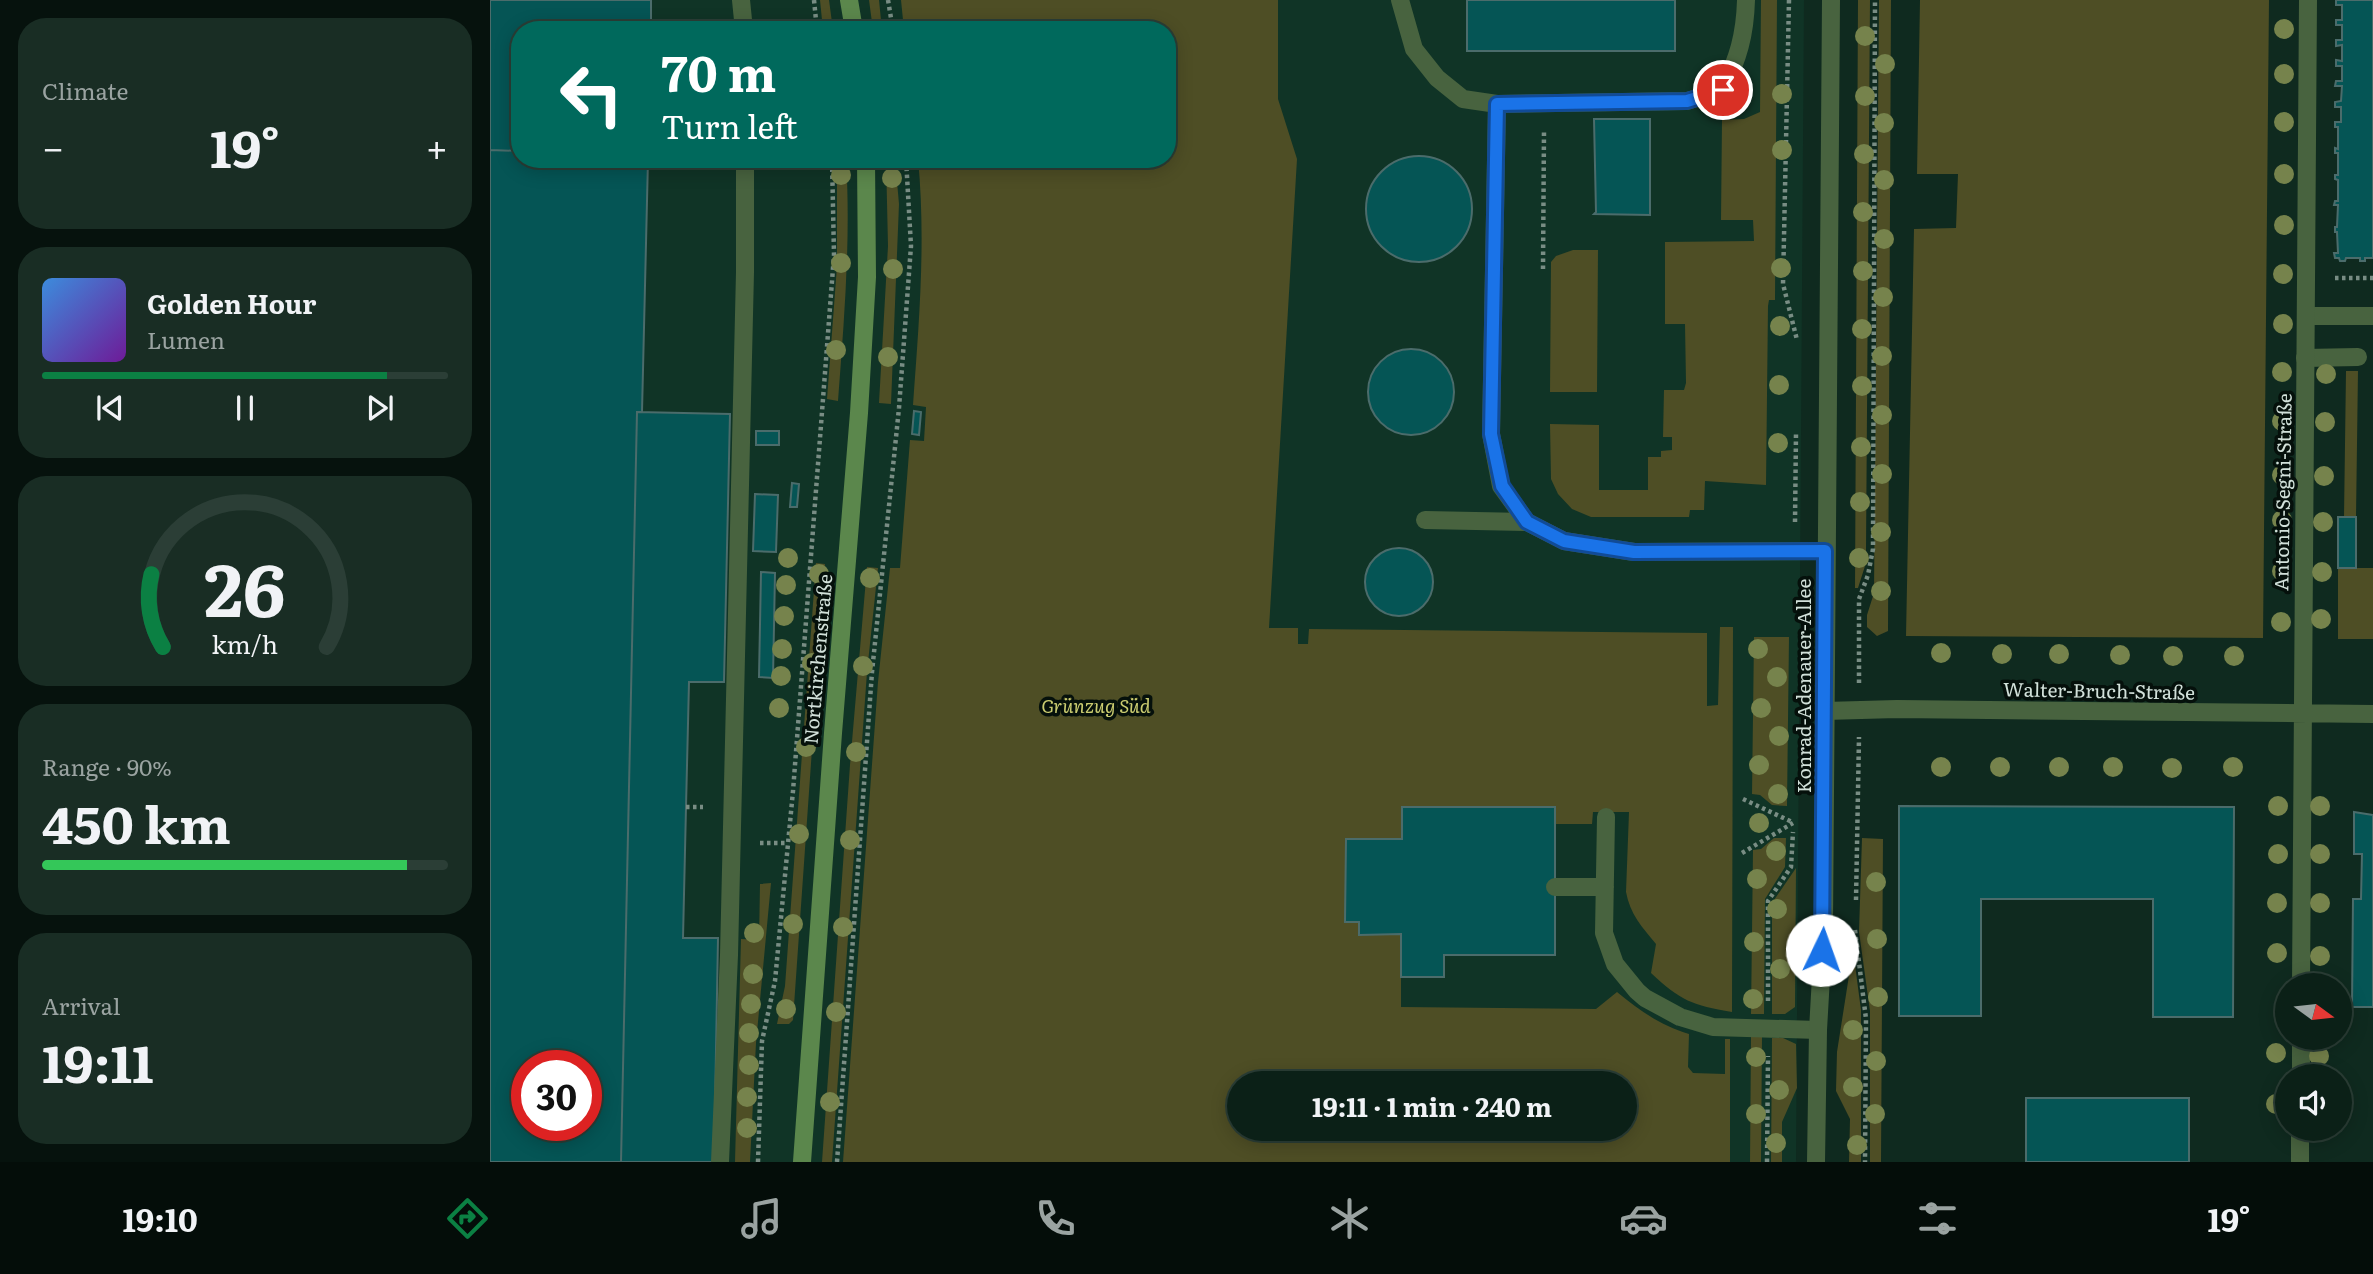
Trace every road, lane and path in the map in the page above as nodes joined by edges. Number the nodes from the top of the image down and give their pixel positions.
1 (741, 0) edge
2 (814, 0) edge
3 (849, 0) edge
4 (888, 0) edge
5 (1400, 0) edge
6 (1746, 0) edge
7 (1788, 0) edge
8 (1830, 0) edge
9 (1875, 0) edge
10 (2308, 0) edge
11 (743, 21) edge
12 (816, 21) edge
13 (852, 21) edge
14 (891, 21) edge
15 (1497, 104) junction
16 (745, 168) edge
17 (832, 168) edge
18 (866, 168) edge
19 (907, 168) edge
20 (2334, 278) dead end
21 (2373, 278) edge
22 (1783, 284) dead end
23 (2305, 316) junction
24 (2373, 316) edge
25 (2358, 357) dead end
26 (2305, 358) junction
27 (1425, 520) dead end
28 (1527, 522) junction
29 (1825, 551) junction
30 (1825, 710) junction
31 (1859, 710) junction
32 (2373, 714) edge
33 (2303, 715) junction
34 (1743, 799) dead end
35 (1606, 817) dead end
36 (1793, 822) junction
37 (749, 842) dead end
38 (788, 843) junction
39 (1742, 853) dead end
40 (1555, 887) dead end
41 (1605, 887) junction
42 (1856, 902) dead end
43 (1855, 928) dead end
44 (2301, 973) edge
45 (1768, 1029) junction
46 (1818, 1030) junction
47 (2300, 1141) edge
48 (720, 1162) edge
49 (758, 1162) edge
50 (802, 1162) edge
51 (837, 1162) edge
52 (1767, 1162) edge
53 (1816, 1162) edge
54 (1865, 1162) edge
55 (2300, 1162) edge

1 - 11 street
2 - 12 path
3 - 13 main road
4 - 14 path
5 - 15 street
6 - 15 street
7 - 22 path
8 - 29 street, Konrad-Adenauer-Allee
9 - 31 path
10 - 23 street, Antonio-Segni-Straße
15 - 28 street
16 - 48 street
17 - 38 path
18 - 50 main road, Nortkirchenstraße
19 - 51 path
20 - 21 path
23 - 24 street
23 - 26 street, Antonio-Segni-Straße
25 - 26 street
26 - 33 street, Antonio-Segni-Straße
27 - 28 street
28 - 29 street
29 - 30 street, Konrad-Adenauer-Allee
30 - 31 street, Walter-Bruch-Straße
30 - 46 street, Konrad-Adenauer-Allee
31 - 33 street, Walter-Bruch-Straße
31 - 42 path
32 - 33 street, Walter-Bruch-Straße
33 - 44 street, Antonio-Segni-Straße
34 - 36 path
35 - 41 street
36 - 39 path
36 - 45 path
37 - 38 path
38 - 49 path
40 - 41 street
41 - 45 street
43 - 54 path
45 - 46 street
45 - 52 path
46 - 53 street, Konrad-Adenauer-Allee
47 - 55 street

